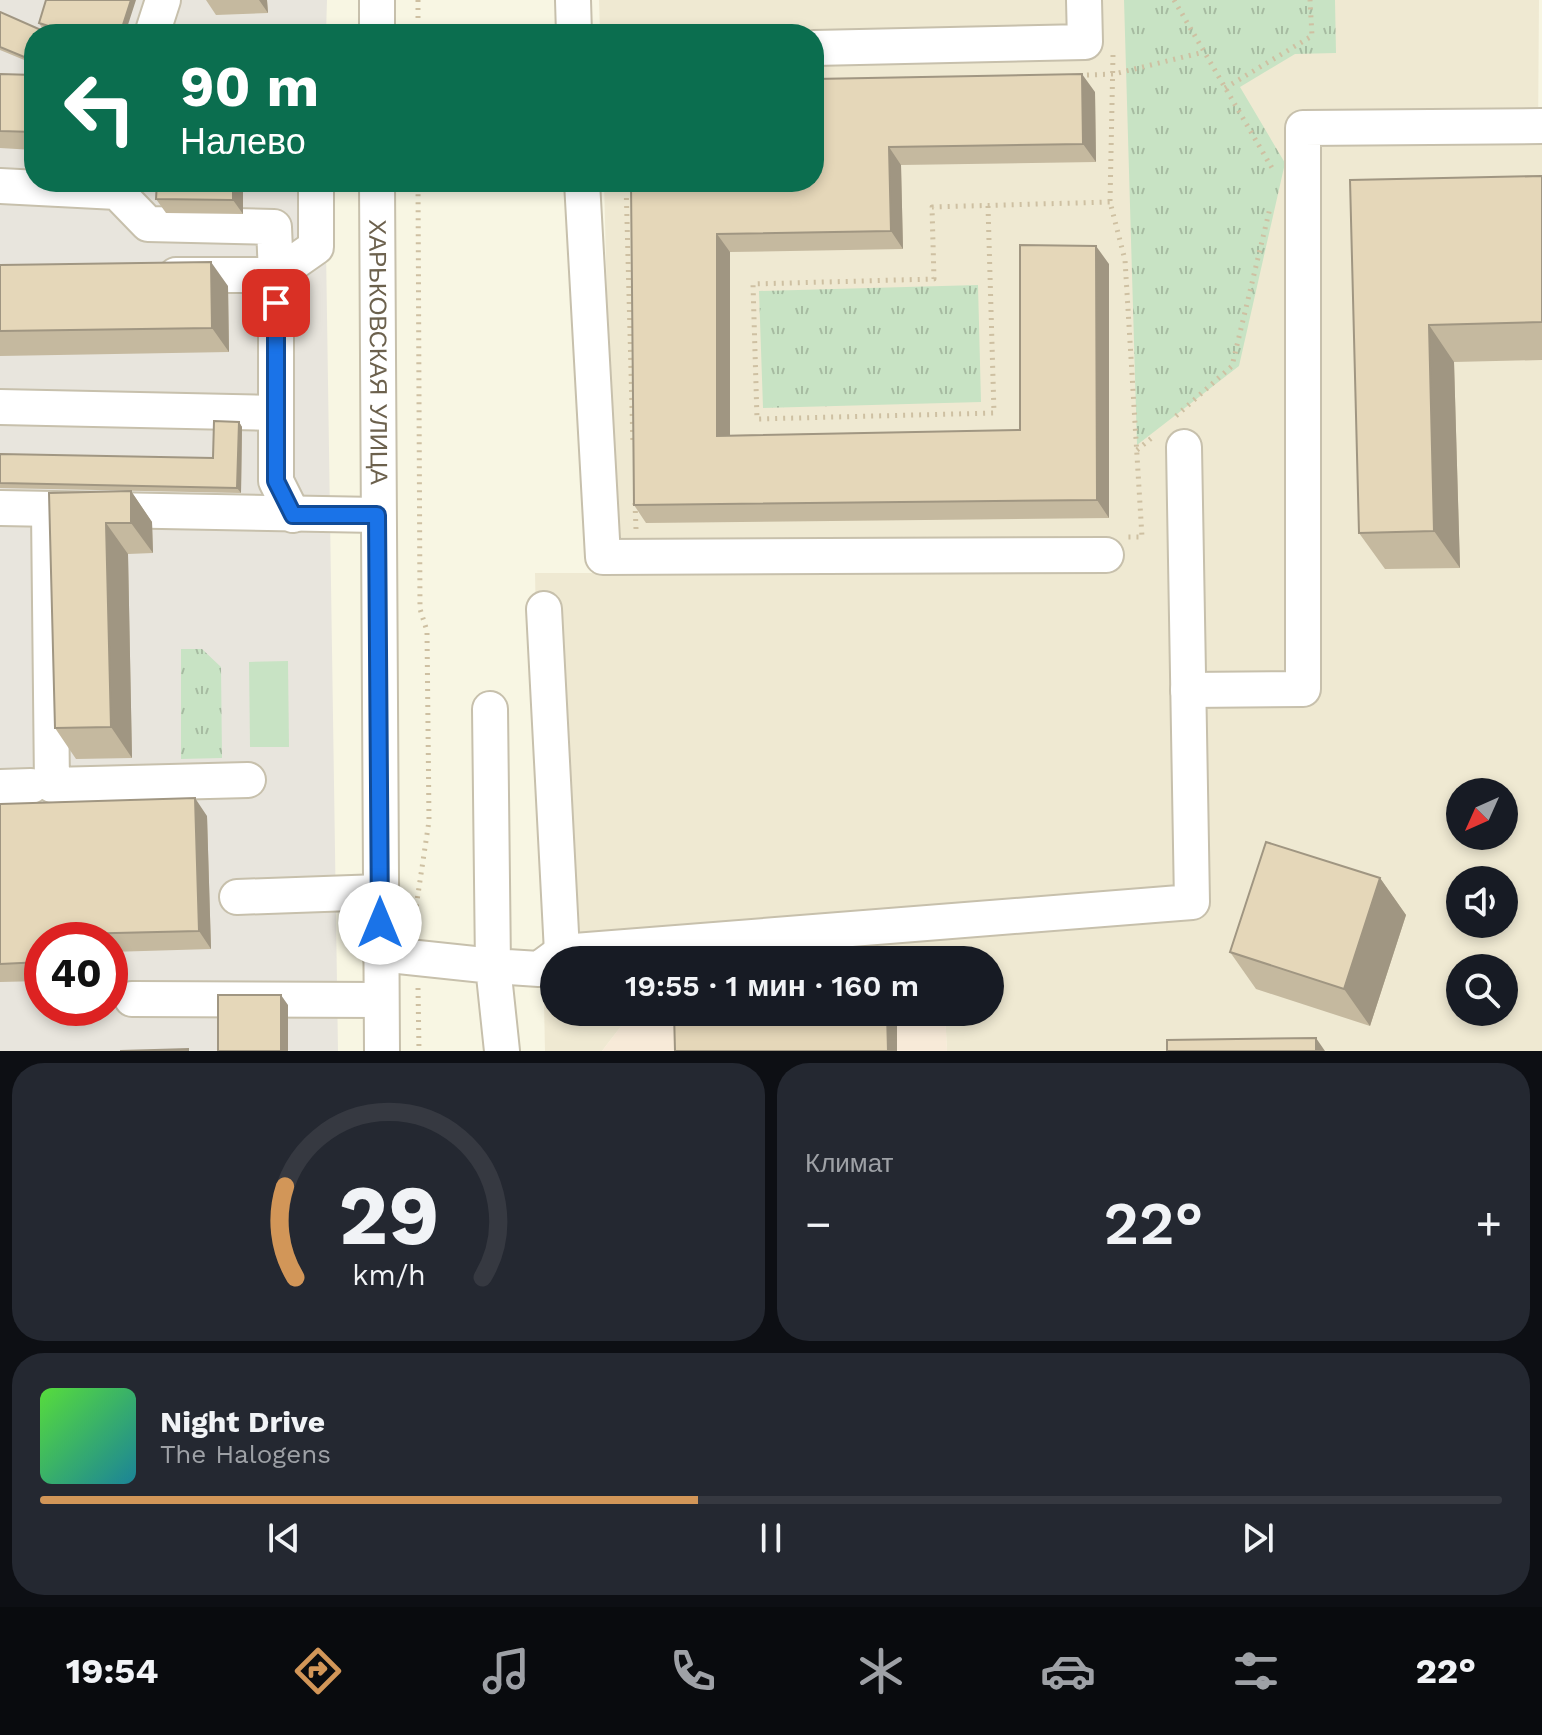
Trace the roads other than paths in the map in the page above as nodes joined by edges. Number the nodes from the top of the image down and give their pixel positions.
1 (163, 0) edge
2 (377, 0) edge
3 (573, 0) edge
4 (1084, 0) edge
5 (155, 24) edge
6 (377, 24) edge
7 (574, 24) edge
8 (824, 48) edge
9 (1542, 126) edge
10 (0, 186) edge
11 (24, 187) edge
12 (117, 192) edge
13 (316, 192) edge
14 (377, 192) edge
15 (583, 192) edge
16 (138, 275) edge
17 (276, 275) junction
18 (0, 407) edge
19 (276, 413) junction
20 (1172, 432) road end
21 (0, 508) edge
22 (49, 511) junction
23 (293, 515) junction
24 (377, 515) junction
25 (1116, 546) road end
26 (544, 609) dead end
27 (1188, 690) junction
28 (490, 709) dead end
29 (248, 780) dead end
30 (380, 892) junction
31 (237, 897) dead end
32 (562, 946) edge
33 (638, 946) edge
34 (380, 954) junction
35 (493, 966) junction
36 (540, 968) edge
37 (132, 999) dead end
38 (381, 1000) junction
39 (382, 1051) edge
40 (502, 1051) edge

1 - 5 street
2 - 6 street
3 - 7 street
4 - 8 street
9 - 27 street
10 - 11 street
12 - 17 street
13 - 17 street
14 - 24 street, ХАРЬКОВСКАЯ УЛИЦА
15 - 25 street
16 - 17 street
17 - 19 street
18 - 19 street
19 - 23 street
20 - 27 street
21 - 22 street
22 - 23 street
22 - 29 street
23 - 24 street
24 - 30 street, ХАРЬКОВСКАЯ УЛИЦА
26 - 32 street
27 - 33 street
28 - 35 street
30 - 31 street
30 - 34 street, ХАРЬКОВСКАЯ УЛИЦА
34 - 35 street
34 - 38 street, ХАРЬКОВСКАЯ УЛИЦА
35 - 36 street
35 - 40 street
37 - 38 street
38 - 39 street, ХАРЬКОВСКАЯ УЛИЦА

